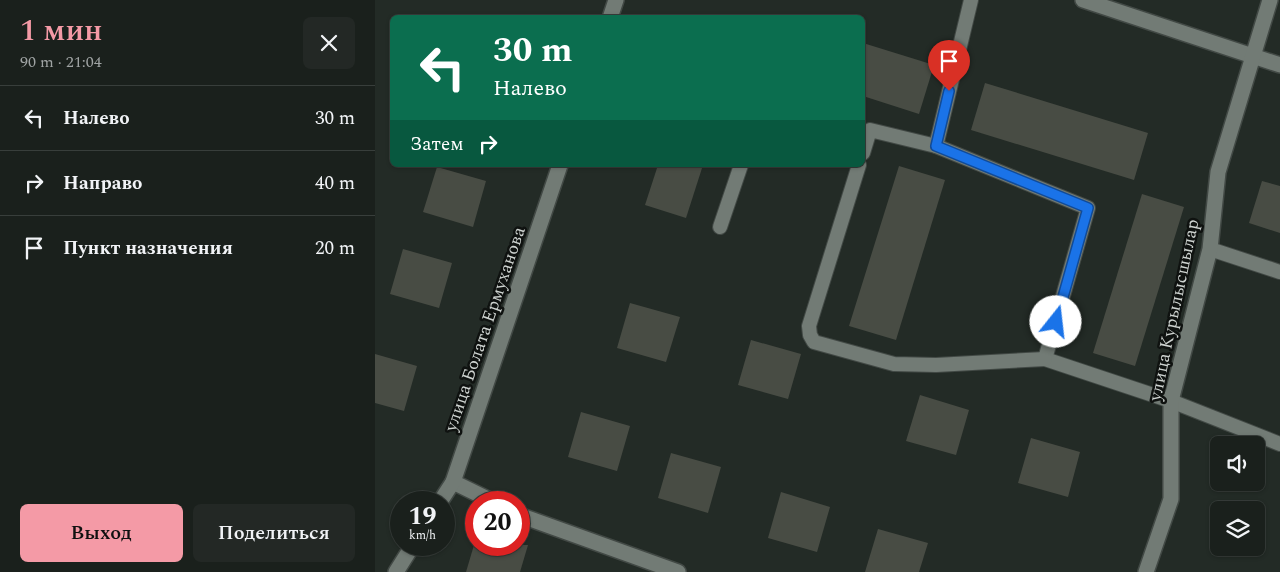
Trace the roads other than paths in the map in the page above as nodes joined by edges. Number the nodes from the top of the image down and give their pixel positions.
1 (616, 0) edge
2 (971, 0) edge
3 (1083, 0) edge
4 (1270, 0) edge
5 (611, 15) edge
6 (1253, 56) junction
7 (1280, 65) edge
8 (866, 128) edge
9 (936, 146) junction
10 (559, 167) edge
11 (740, 167) edge
12 (858, 167) edge
13 (719, 227) dead end
14 (1210, 249) junction
15 (1280, 272) edge
16 (1045, 359) junction
17 (1171, 401) junction
18 (1280, 444) edge
19 (453, 482) junction
20 (447, 491) edge
21 (471, 491) edge
22 (530, 519) edge
23 (406, 556) edge
24 (396, 572) edge
25 (678, 572) edge
26 (1146, 572) edge

1 - 5 street
2 - 9 lane
3 - 6 street
4 - 6 street, улица Курылысшылар
6 - 7 street
6 - 14 street, улица Курылысшылар
8 - 9 lane
9 - 16 lane
10 - 19 street, улица Болата Ермуханова
11 - 13 lane
12 - 16 lane
14 - 15 lane
14 - 17 street, улица Курылысшылар
16 - 17 lane
17 - 18 lane
17 - 26 street, улица Курылысшылар
19 - 20 street, улица Болата Ермуханова
19 - 21 street
22 - 25 street
23 - 24 street

